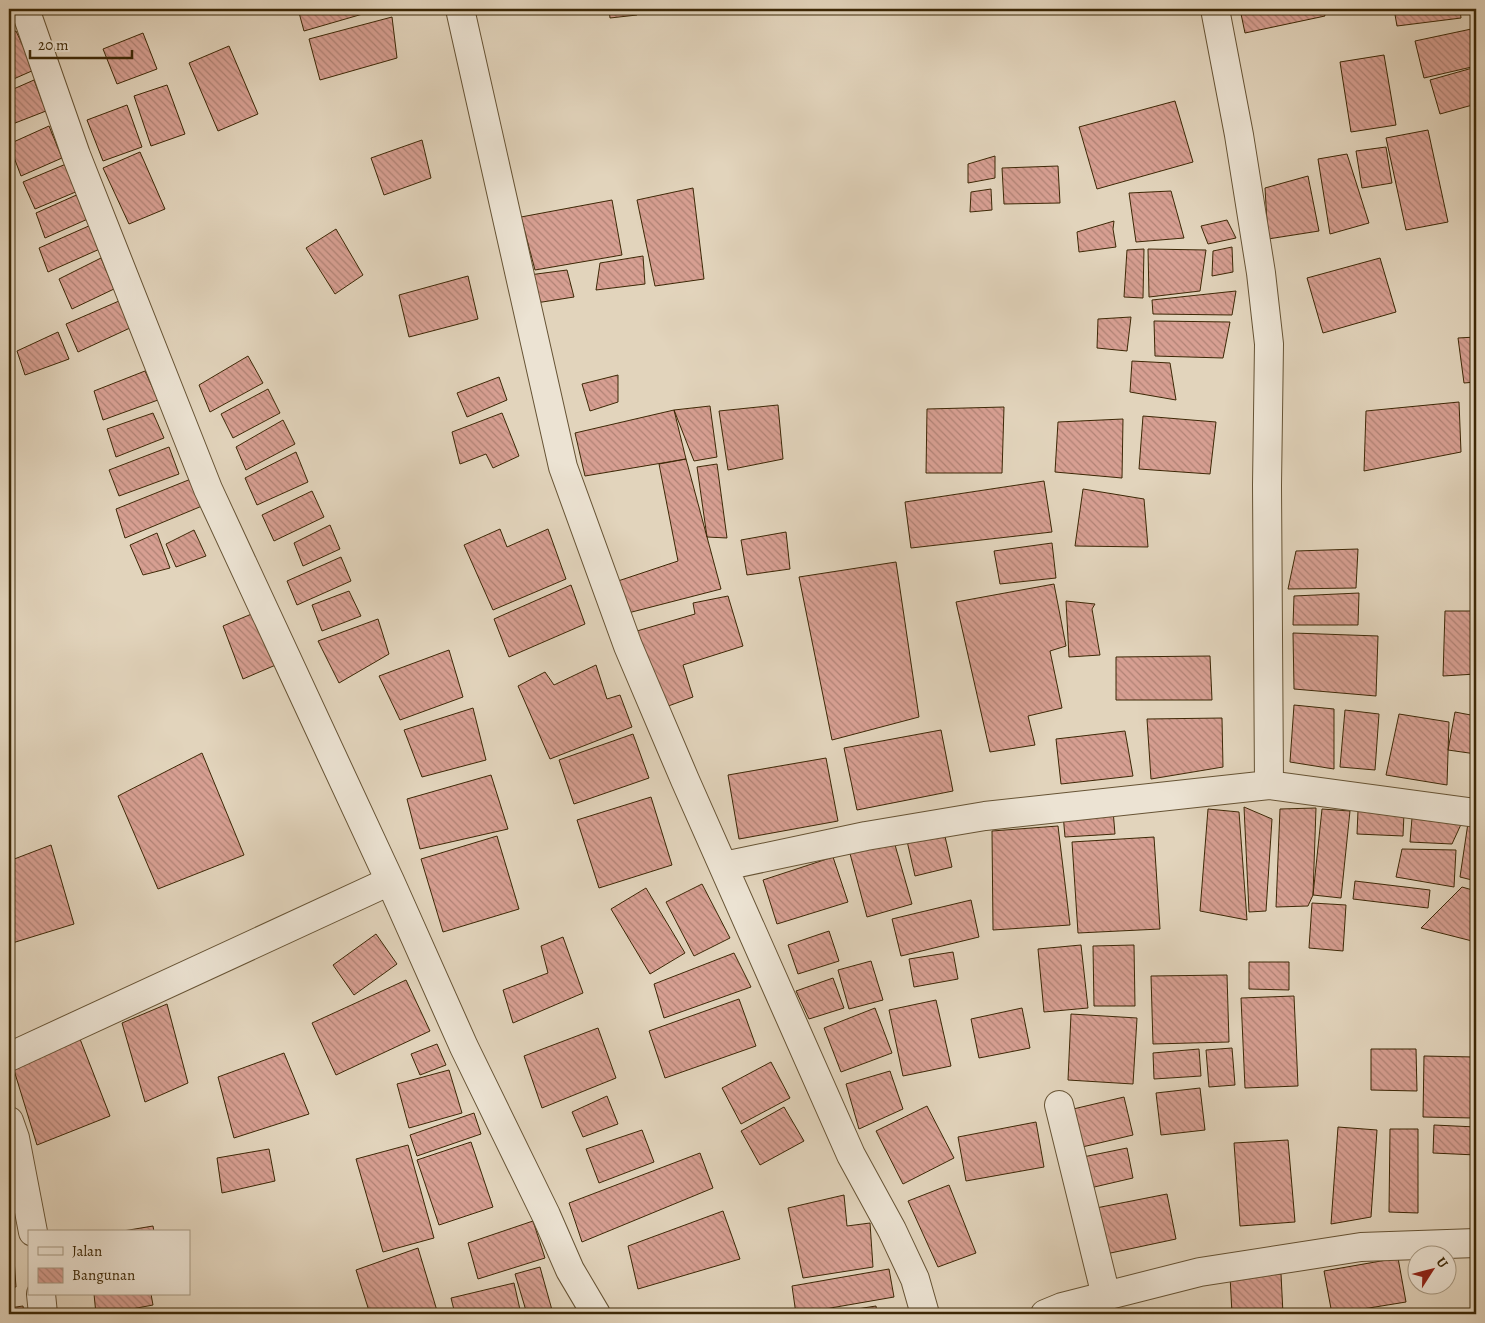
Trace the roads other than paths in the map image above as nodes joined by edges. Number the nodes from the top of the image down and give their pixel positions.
1 (25, 9) edge
2 (460, 9) edge
3 (1215, 9) edge
4 (1269, 785) junction
5 (1476, 812) edge
6 (724, 866) junction
7 (390, 881) junction
8 (9, 1057) edge
9 (1059, 1105) dead end
10 (9, 1121) edge
11 (33, 1230) edge
12 (1476, 1244) edge
13 (41, 1296) edge
14 (1106, 1296) junction
15 (43, 1314) edge
16 (596, 1314) edge
17 (925, 1314) edge
18 (1045, 1314) edge

1 - 7 street
2 - 6 street
3 - 4 street
4 - 5 street
4 - 6 street
6 - 17 street
7 - 8 street
7 - 16 street
9 - 14 street
10 - 11 street
12 - 14 street
13 - 15 street
14 - 18 street

